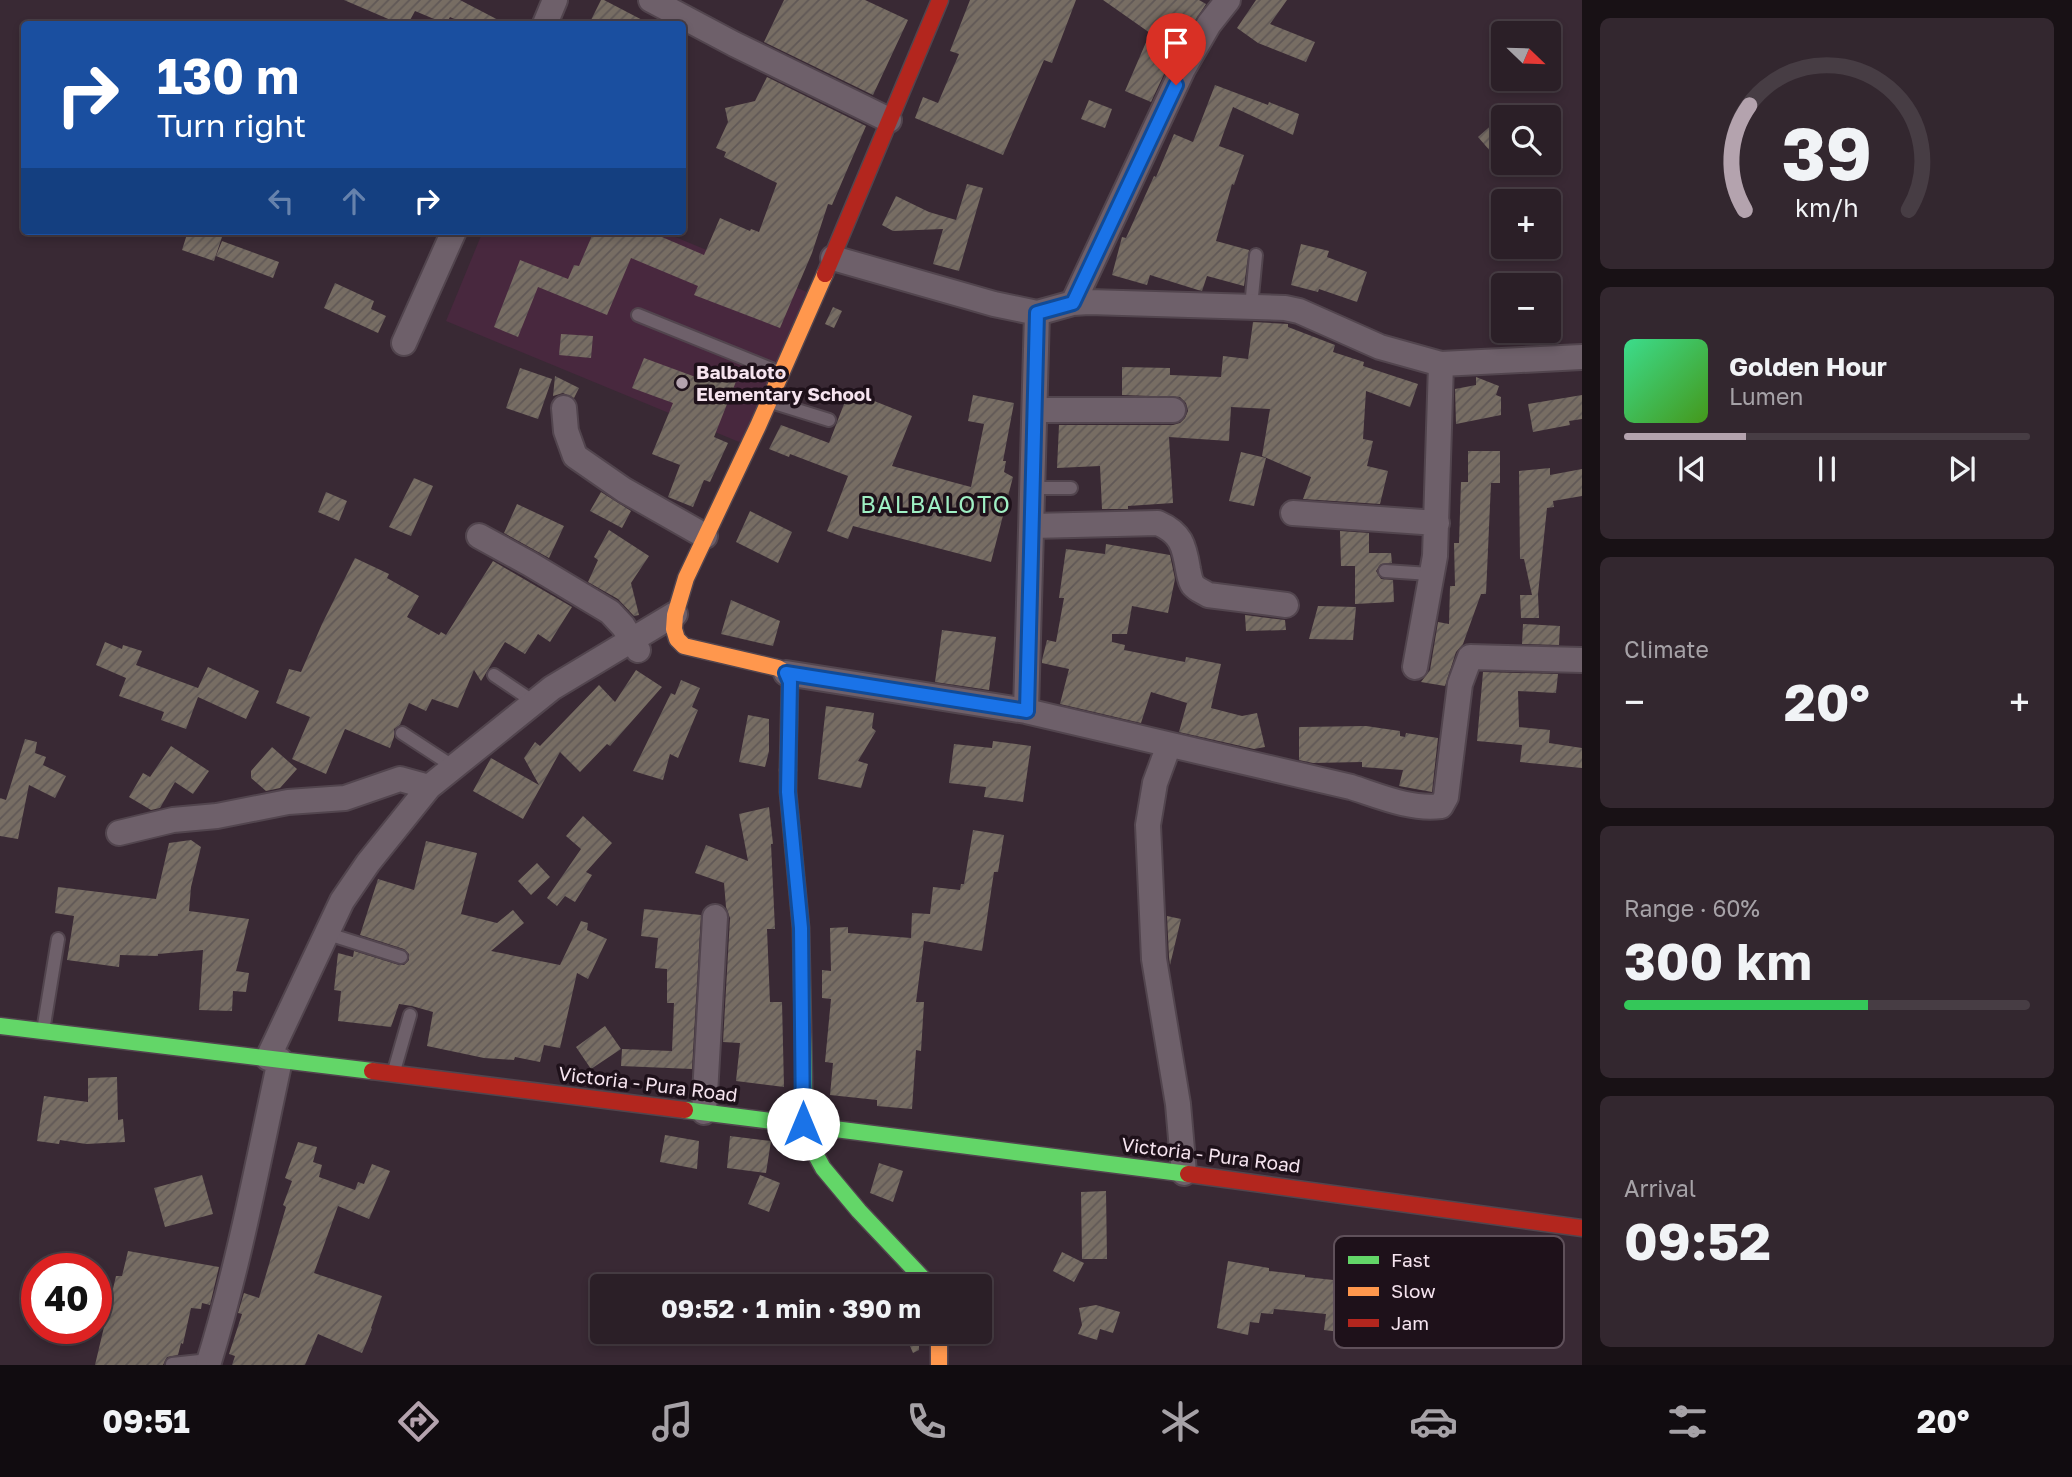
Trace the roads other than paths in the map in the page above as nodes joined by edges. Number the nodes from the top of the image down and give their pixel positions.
1 (555, 0) edge
2 (651, 0) edge
3 (940, 0) edge
4 (1228, 0) edge
5 (546, 21) edge
6 (889, 120) junction
7 (452, 235) edge
8 (1256, 255) dead end
9 (833, 258) junction
10 (1073, 303) junction
11 (1251, 307) junction
12 (1037, 313) junction
13 (638, 315) dead end
14 (404, 343) dead end
15 (1582, 357) edge
16 (1441, 364) junction
17 (783, 373) junction
18 (770, 402) junction
19 (564, 408) dead end
20 (1035, 410) junction
21 (1173, 410) dead end
22 (830, 420) dead end
23 (1033, 488) junction
24 (1071, 488) dead end
25 (1293, 513) dead end
26 (1437, 523) junction
27 (1032, 526) junction
28 (479, 536) dead end
29 (705, 536) junction
30 (1385, 571) dead end
31 (1430, 573) junction
32 (1286, 604) dead end
33 (675, 614) junction
34 (630, 646) junction
35 (684, 646) junction
36 (1582, 660) edge
37 (1415, 667) dead end
38 (786, 673) junction
39 (494, 675) dead end
40 (534, 702) junction
41 (1027, 711) junction
42 (402, 733) dead end
43 (1169, 745) junction
44 (454, 767) junction
45 (429, 787) junction
46 (119, 833) dead end
47 (715, 918) dead end
48 (325, 933) junction
49 (58, 939) dead end
50 (401, 957) dead end
51 (410, 1015) dead end
52 (0, 1026) edge
53 (43, 1031) junction
54 (274, 1059) junction
55 (393, 1074) junction
56 (704, 1112) junction
57 (803, 1124) junction
58 (1184, 1173) junction
59 (1582, 1228) edge
60 (919, 1274) edge
61 (940, 1344) edge
62 (209, 1363) edge
63 (172, 1364) edge
64 (939, 1365) edge

1 - 5 street
2 - 6 street
3 - 6 main road
4 - 10 street
6 - 9 main road
7 - 14 street
8 - 11 lane
9 - 12 street
9 - 17 main road
10 - 11 street
10 - 12 street
11 - 16 street
12 - 20 street
13 - 17 lane
15 - 16 street
16 - 26 street
17 - 18 main road
18 - 22 lane
18 - 29 main road
19 - 29 street
20 - 21 street
20 - 23 street
23 - 24 lane
23 - 27 street
25 - 26 street
26 - 31 street
27 - 32 street
27 - 41 street
28 - 34 street
29 - 33 main road
30 - 31 lane
31 - 37 street
33 - 34 street
33 - 35 main road
34 - 35 street
34 - 40 street
35 - 38 main road
36 - 43 street
38 - 41 street
38 - 57 main road
39 - 40 lane
40 - 44 street
41 - 43 street
42 - 44 lane
43 - 58 street
44 - 45 street
45 - 46 street
45 - 48 street
47 - 56 street
48 - 50 lane
48 - 54 street
49 - 53 lane
51 - 55 lane
52 - 53 main road, Victoria - Pura Road
53 - 54 main road, Victoria - Pura Road
54 - 55 main road, Victoria - Pura Road
54 - 62 street
55 - 56 main road, Victoria - Pura Road
56 - 57 main road, Victoria - Pura Road
57 - 58 main road, Victoria - Pura Road
57 - 60 main road
58 - 59 main road, Victoria - Pura Road
61 - 64 main road
62 - 63 lane

